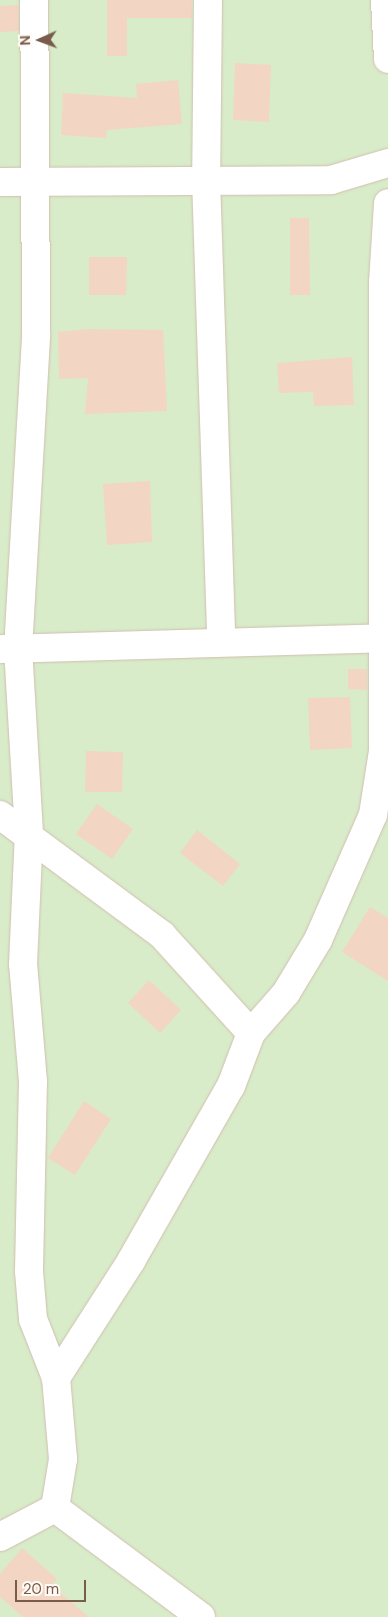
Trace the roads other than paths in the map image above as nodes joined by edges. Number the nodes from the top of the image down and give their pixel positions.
1 (34, 0) edge
2 (208, 0) edge
3 (384, 0) edge
4 (388, 59) edge
5 (388, 163) edge
6 (206, 179) junction
7 (0, 182) edge
8 (37, 182) junction
9 (388, 203) edge
10 (386, 638) edge
11 (222, 641) junction
12 (9, 650) edge
13 (0, 815) edge
14 (29, 833) junction
15 (251, 1033) junction
16 (56, 1378) junction
17 (55, 1508) junction
18 (0, 1537) edge
19 (201, 1617) edge

1 - 8 street
2 - 6 street
3 - 4 street
5 - 6 street
6 - 8 street
6 - 11 street
7 - 8 street
8 - 12 street
9 - 10 street
10 - 11 street
10 - 15 street
11 - 12 street
12 - 14 street
13 - 14 street
14 - 15 street
14 - 16 street
15 - 16 street
16 - 17 street
17 - 18 street
17 - 19 street

